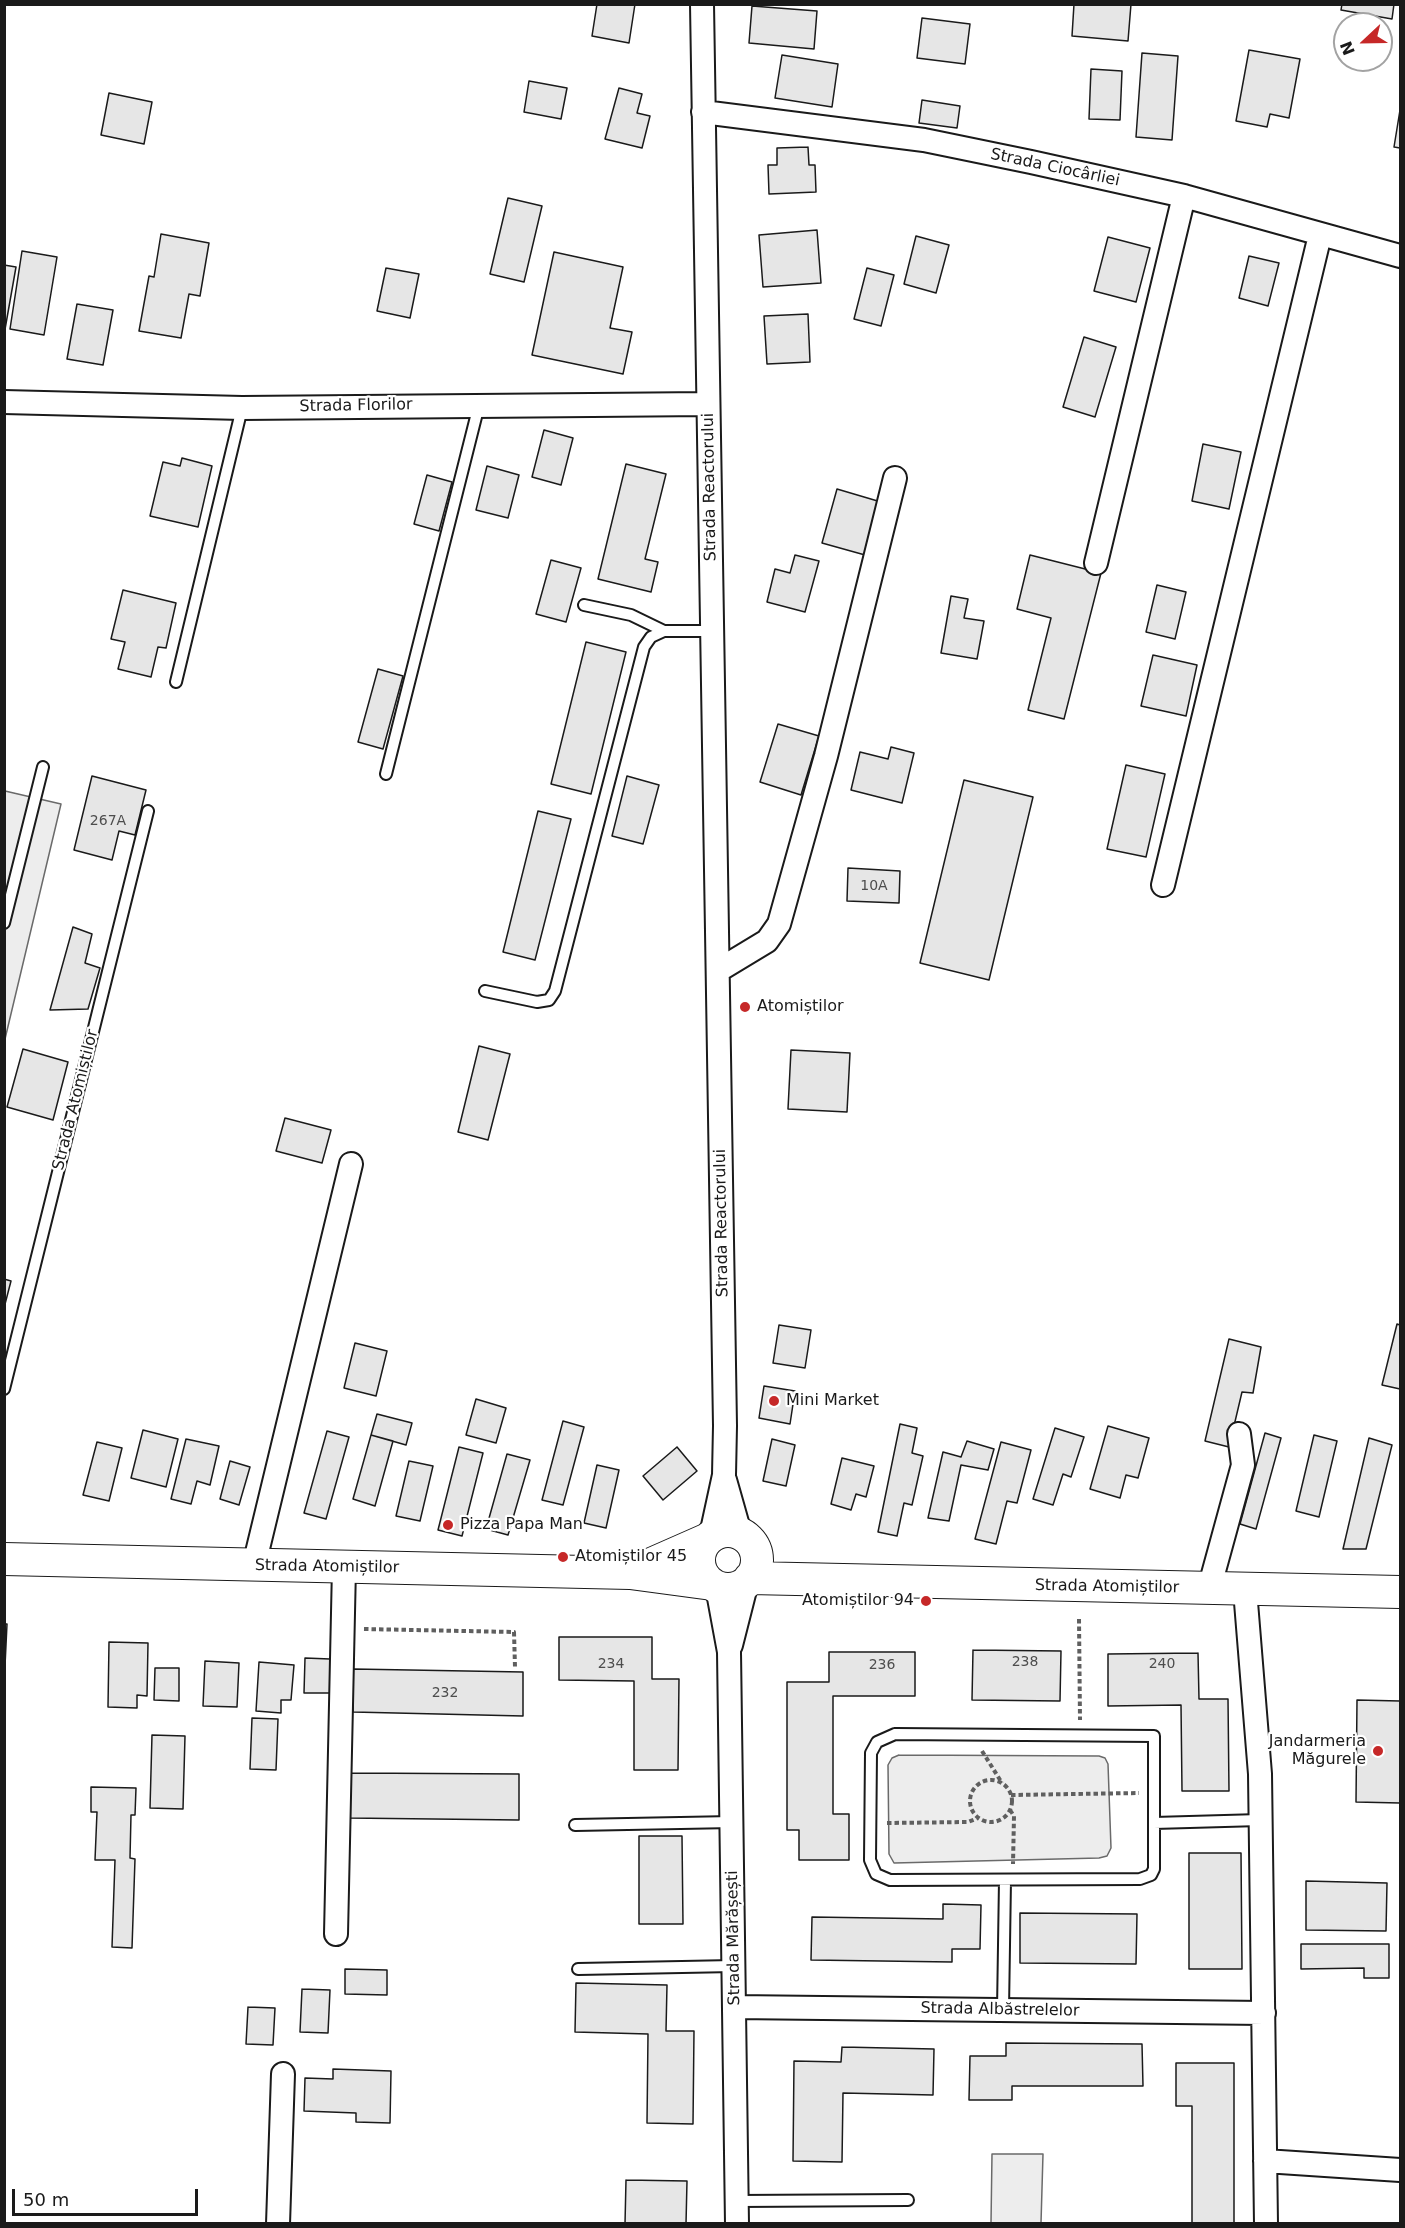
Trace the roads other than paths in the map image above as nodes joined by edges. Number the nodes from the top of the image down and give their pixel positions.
1 (702, 4) edge
2 (704, 112) junction
3 (1184, 196) junction
4 (1320, 235) junction
5 (1401, 256) edge
6 (4, 402) edge
7 (479, 404) junction
8 (708, 404) junction
9 (242, 408) junction
10 (895, 478) dead end
11 (1096, 563) dead end
12 (584, 605) dead end
13 (664, 631) junction
14 (713, 631) junction
15 (176, 682) dead end
16 (43, 767) dead end
17 (386, 774) dead end
18 (148, 811) dead end
19 (1163, 885) dead end
20 (4, 923) edge
21 (719, 970) junction
22 (485, 990) dead end
23 (351, 1164) dead end
24 (4, 1389) edge
25 (1239, 1434) dead end
26 (735, 1553) junction
27 (11, 1554) edge
28 (254, 1565) junction
29 (344, 1567) junction
30 (630, 1573) junction
31 (714, 1586) junction
32 (1209, 1589) junction
33 (1245, 1590) junction
34 (1401, 1592) edge
35 (729, 1652) junction
36 (1260, 1820) junction
37 (733, 1822) junction
38 (1154, 1823) junction
39 (575, 1825) dead end
40 (1009, 1880) junction
41 (336, 1934) dead end
42 (735, 1966) junction
43 (578, 1969) dead end
44 (735, 2007) junction
45 (1003, 2010) junction
46 (1264, 2013) junction
47 (283, 2074) dead end
48 (1265, 2161) junction
49 (1401, 2170) edge
50 (908, 2200) dead end
51 (737, 2212) edge
52 (278, 2223) edge
53 (1266, 2223) edge

1 - 2 street, Strada Reactorului
2 - 3 street, Strada Ciocârliei
2 - 8 street, Strada Reactorului
3 - 4 street, Strada Ciocârliei
3 - 11 street
4 - 5 street, Strada Ciocârliei
4 - 19 street
6 - 9 street, Strada Florilor
7 - 8 street, Strada Florilor
7 - 9 street, Strada Florilor
7 - 17 lane
8 - 14 street, Strada Reactorului
9 - 15 lane
10 - 21 street
12 - 13 lane
13 - 14 lane
13 - 22 lane
14 - 21 street, Strada Reactorului
16 - 20 lane
18 - 24 lane, Strada Atomiștilor
21 - 26 street, Strada Reactorului
23 - 28 street
25 - 32 street
26 - 30 main road, Strada Atomiștilor
26 - 31 main road, Strada Atomiștilor
26 - 31 main road
26 - 32 main road, Strada Atomiștilor
26 - 35 street, Strada Mărășești
27 - 28 main road, Strada Atomiștilor
28 - 29 main road, Strada Atomiștilor
29 - 30 main road, Strada Atomiștilor
29 - 41 street
30 - 31 main road, Strada Atomiștilor
31 - 35 street, Strada Mărășești
32 - 33 main road, Strada Atomiștilor
33 - 34 main road, Strada Atomiștilor
33 - 36 street
35 - 37 street, Strada Mărășești
36 - 38 lane
36 - 46 street
37 - 39 lane
37 - 42 street, Strada Mărășești
38 - 40 lane
38 - 40 lane
40 - 45 lane
42 - 43 lane
42 - 44 street, Strada Mărășești
44 - 45 street, Strada Albăstrelelor
44 - 51 street, Strada Mărășești
45 - 46 street, Strada Albăstrelelor
46 - 48 street
47 - 52 street
48 - 49 street
48 - 53 street
50 - 51 lane

